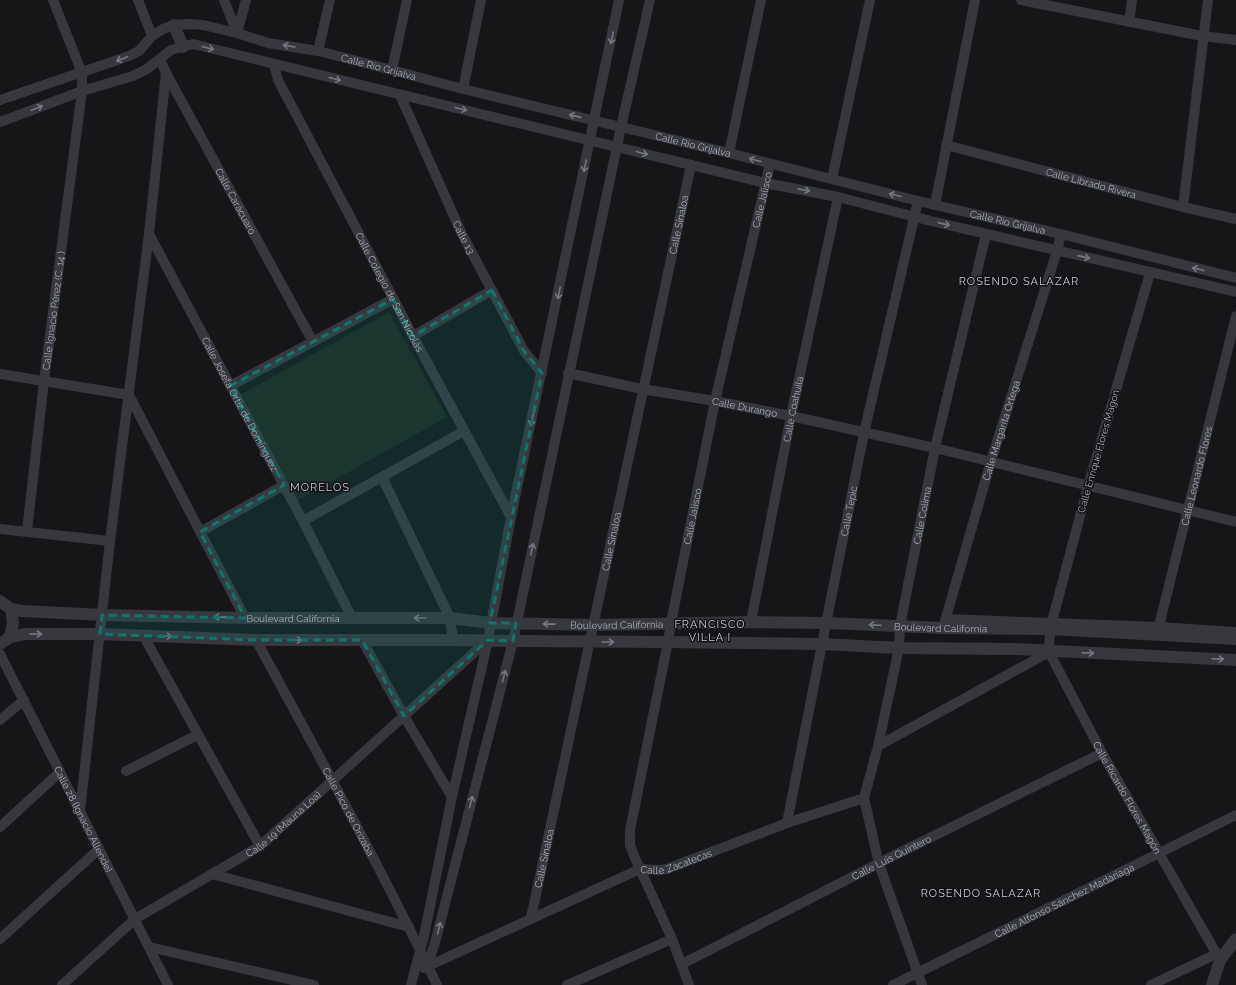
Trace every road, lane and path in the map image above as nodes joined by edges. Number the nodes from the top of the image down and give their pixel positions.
1 (53, 0) edge
2 (138, 0) edge
3 (224, 0) edge
4 (246, 0) edge
5 (330, 0) edge
6 (407, 0) edge
7 (481, 0) edge
8 (620, 0) edge
9 (650, 0) edge
10 (761, 0) edge
11 (870, 0) edge
12 (975, 0) edge
13 (1021, 0) edge
14 (1132, 0) edge
15 (1208, 0) edge
16 (1041, 2) edge
17 (1129, 22) junction
18 (174, 26) junction
19 (237, 33) junction
20 (152, 36) junction
21 (1202, 36) junction
22 (1236, 40) edge
23 (183, 47) junction
24 (318, 52) junction
25 (160, 59) junction
26 (274, 64) junction
27 (392, 70) junction
28 (82, 73) junction
29 (166, 74) junction
30 (462, 89) junction
31 (82, 91) junction
32 (400, 94) junction
33 (0, 100) edge
34 (595, 121) junction
35 (0, 122) edge
36 (621, 127) junction
37 (591, 140) junction
38 (946, 145) junction
39 (617, 147) junction
40 (729, 153) junction
41 (770, 164) junction
42 (691, 165) junction
43 (832, 179) junction
44 (765, 183) junction
45 (838, 196) junction
46 (918, 201) junction
47 (935, 205) junction
48 (1183, 207) junction
49 (914, 217) junction
50 (1236, 219) edge
51 (149, 234) junction
52 (986, 234) junction
53 (1061, 234) junction
54 (1057, 251) junction
55 (1150, 273) junction
56 (1236, 278) edge
57 (492, 290) junction
58 (1236, 292) edge
59 (394, 298) junction
60 (1236, 316) edge
61 (413, 336) junction
62 (313, 342) junction
63 (542, 373) junction
64 (568, 373) junction
65 (0, 374) edge
66 (44, 381) junction
67 (230, 386) junction
68 (643, 389) junction
69 (129, 395) junction
70 (715, 401) junction
71 (790, 416) junction
72 (464, 431) junction
73 (864, 432) junction
74 (935, 448) junction
75 (991, 461) junction
76 (382, 477) junction
77 (284, 485) junction
78 (1088, 486) junction
79 (1187, 510) junction
80 (511, 517) junction
81 (303, 521) junction
82 (1236, 522) edge
83 (0, 529) edge
84 (26, 531) junction
85 (200, 532) junction
86 (110, 541) junction
87 (0, 601) edge
88 (11, 609) junction
89 (102, 615) junction
90 (245, 618) junction
91 (352, 618) junction
92 (450, 618) junction
93 (751, 622) junction
94 (827, 623) junction
95 (945, 623) junction
96 (490, 624) junction
97 (516, 624) junction
98 (670, 624) junction
99 (593, 625) junction
100 (900, 626) junction
101 (1051, 626) junction
102 (1158, 631) junction
103 (1236, 632) edge
104 (100, 634) junction
105 (142, 635) junction
106 (1236, 639) edge
107 (5, 640) edge
108 (256, 640) junction
109 (362, 640) junction
110 (453, 640) junction
111 (488, 640) junction
112 (513, 642) junction
113 (590, 642) junction
114 (668, 642) junction
115 (822, 644) junction
116 (899, 648) junction
117 (1049, 652) junction
118 (0, 654) edge
119 (1236, 660) edge
120 (24, 700) junction
121 (404, 716) junction
122 (0, 720) edge
123 (198, 735) junction
124 (878, 746) junction
125 (1102, 753) junction
126 (126, 771) dead end
127 (60, 772) junction
128 (332, 781) junction
129 (452, 797) junction
130 (864, 798) junction
131 (80, 811) junction
132 (1236, 815) edge
133 (787, 823) junction
134 (0, 827) edge
135 (260, 846) junction
136 (99, 849) junction
137 (1159, 853) junction
138 (879, 864) junction
139 (640, 869) junction
140 (212, 874) junction
141 (531, 918) junction
142 (135, 919) junction
143 (409, 927) junction
144 (0, 939) edge
145 (672, 939) junction
146 (1236, 939) edge
147 (148, 947) junction
148 (421, 950) junction
149 (1218, 957) junction
150 (682, 964) junction
151 (428, 966) junction
152 (917, 972) junction
153 (413, 980) edge
154 (62, 985) edge
155 (168, 985) edge
156 (314, 985) edge
157 (437, 985) edge
158 (567, 985) edge
159 (689, 985) edge
160 (893, 985) edge
161 (922, 985) edge
162 (1151, 985) edge
163 (1212, 985) edge

1 - 28 street
2 - 20 street
3 - 19 street
4 - 19 street
5 - 24 street
6 - 27 street
7 - 30 street
8 -> 34 street
9 - 36 street
10 - 40 street
11 - 43 street
12 - 38 street
13 - 16 street
14 - 17 street
15 - 21 street
16 - 17 street
17 - 21 street
18 - 19 street, Calle Río Grijalva
18 - 20 street, Calle Río Grijalva
18 - 23 street
24 -> 19 street, Calle Río Grijalva
20 -> 28 street
21 - 22 street
21 - 48 street
23 - 25 street, Calle Río Grijalva
23 -> 26 street, Calle Río Grijalva
24 - 27 street, Calle Río Grijalva
25 - 29 street, Calle Carácuaro
25 - 31 street, Calle Río Grijalva
26 -> 32 street, Calle Río Grijalva
26 - 59 street, Calle Colegio de San Nicolás
27 - 30 street, Calle Río Grijalva
28 - 31 street, Calle Ignacio Pérez (C. 14 )
28 - 33 street
29 - 51 street
29 - 62 street, Calle Carácuaro
34 -> 30 street, Calle Río Grijalva
35 -> 31 street, Calle Río Grijalva
31 - 66 street, Calle Ignacio Pérez (C. 14 )
32 -> 37 street, Calle Río Grijalva
32 - 57 street, Calle 13
34 - 36 street, Calle Río Grijalva
34 - 37 street
36 - 39 street
36 - 40 street, Calle Río Grijalva
37 - 39 street, Calle Río Grijalva
37 -> 63 street
38 - 47 street
38 - 48 street, Calle Librado Rivera
39 -> 42 street, Calle Río Grijalva
39 - 64 street
41 -> 40 street, Calle Río Grijalva
41 - 43 street, Calle Río Grijalva
41 - 44 street, Calle Jalisco
42 - 44 street, Calle Río Grijalva
42 - 68 street, Calle Sinaloa
46 -> 43 street, Calle Río Grijalva
44 -> 45 street, Calle Río Grijalva
44 - 70 street, Calle Jalisco
45 - 49 street, Calle Río Grijalva
45 - 71 street, Calle Coahuila
46 - 47 street, Calle Río Grijalva
46 - 49 street, Calle Tepic
47 - 53 street, Calle Río Grijalva
48 - 50 street, Calle Librado Rivera
49 -> 52 street, Calle Río Grijalva
49 - 73 street, Calle Tepic
51 - 67 street, Calle Josefa Ortiz de Domínguez
51 - 69 street
52 - 54 street, Calle Río Grijalva
52 - 74 street, Calle Colima
53 - 54 street, Calle Margarita Ortega
56 -> 53 street, Calle Río Grijalva
54 -> 55 street, Calle Río Grijalva
54 - 75 street, Calle Margarita Ortega
55 - 58 street, Calle Río Grijalva
55 - 78 street, Calle Enrique Flores Magón
57 - 61 street
57 - 63 street, Calle 13
59 - 61 street, Calle Colegio de San Nicolás
59 - 62 street
60 - 79 street, Calle Leonardo Flores
61 - 72 street, Calle Colegio de San Nicolás
62 - 67 street
63 -> 80 street
64 - 68 street, Calle Durango
97 -> 64 street
65 - 66 street
66 - 69 street
66 - 84 street, Calle Ignacio Pérez (C. 14 )
67 - 77 street, Calle Josefa Ortiz de Domínguez
68 - 70 street, Calle Durango
68 - 99 street, Calle Sinaloa
69 - 85 street
69 - 86 street
70 - 71 street, Calle Durango
70 - 98 street, Calle Jalisco
71 - 73 street, Calle Durango
71 - 93 street, Calle Coahuila
72 - 76 street
72 - 80 street, Calle Colegio de San Nicolás
73 - 74 street, Calle Durango
73 - 94 street, Calle Tepic
74 - 75 street, Calle Durango
74 - 100 street, Calle Colima
75 - 78 street, Calle Durango
75 - 95 street, Calle Margarita Ortega
76 - 81 street
76 - 92 street
77 - 81 street, Calle Josefa Ortiz de Domínguez
77 - 85 street
78 - 79 street, Calle Durango
78 - 101 street, Calle Enrique Flores Magón
79 - 82 street, Calle Durango
79 - 102 street, Calle Leonardo Flores
80 - 96 street
81 - 91 street, Calle Josefa Ortiz de Domínguez
83 - 84 street
84 - 86 street
85 - 90 street
86 - 89 street
87 - 88 street, Boulevard California
88 - 89 street, Boulevard California
88 - 107 street
90 -> 89 street, Boulevard California
89 - 104 street
90 - 91 street, Boulevard California
92 -> 91 street, Boulevard California
92 - 96 street, Boulevard California
92 - 110 street
93 - 94 street, Boulevard California
93 - 98 street, Boulevard California
100 -> 94 street, Boulevard California
94 - 115 street, Calle Tepic
95 - 100 street, Boulevard California
95 - 101 street, Boulevard California
96 - 97 street, Boulevard California
96 - 111 street
99 -> 97 street, Boulevard California
97 - 112 street
98 - 99 street, Boulevard California
98 - 114 street, Calle Jalisco
99 - 113 street, Calle Sinaloa
100 - 116 street, Calle Colima
101 - 102 street, Boulevard California
101 - 117 street
102 - 103 street
102 - 106 street, Boulevard California
104 - 105 street, Boulevard California
107 -> 104 street, Boulevard California
104 - 131 street
105 -> 108 street, Boulevard California
105 - 123 street
108 -> 109 street, Boulevard California
108 - 128 street, Calle Pico de Orizaba
109 - 110 street, Boulevard California
109 - 121 street
110 - 111 street, Boulevard California
111 - 112 street, Boulevard California
111 - 121 street, Calle 19 (Mauna Loa)
111 - 129 street
112 - 113 street, Boulevard California
151 -> 112 street
113 -> 114 street, Boulevard California
113 - 141 street, Calle Sinaloa
114 - 115 street, Boulevard California
114 - 139 street, Calle Jalisco
115 - 116 street, Boulevard California
115 - 133 street, Calle Tepic
116 - 117 street, Boulevard California
116 - 124 street, Calle Colima
117 -> 119 street, Boulevard California
117 - 124 street
117 - 125 street, Calle Ricardo Flores Magón
118 - 120 street, Calle 28 (Ignacio Allende)
120 - 122 street
120 - 127 street, Calle 28 (Ignacio Allende)
121 - 128 street, Calle 19 (Mauna Loa)
121 - 129 street
123 - 126 street
123 - 135 street
124 - 130 street, Calle Colima
125 - 137 street, Calle Ricardo Flores Magón
125 - 138 street, Calle Luis Quintero
127 - 131 street, Calle 28 (Ignacio Allende)
127 - 134 street
128 - 135 street, Calle 19 (Mauna Loa)
128 - 143 street, Calle Pico de Orizaba
129 - 148 street
130 - 133 street, Calle Zacatecas
130 - 138 street
131 - 136 street, Calle 28 (Ignacio Allende)
132 - 137 street, Calle Alfonso Sánchez Madariaga
133 - 139 street, Calle Zacatecas
135 - 140 street, Calle 19 (Mauna Loa)
136 - 142 street, Calle 28 (Ignacio Allende)
136 - 144 street
137 - 149 street, Calle Ricardo Flores Magón
137 - 152 street, Calle Alfonso Sánchez Madariaga
138 - 150 street, Calle Luis Quintero
138 - 152 street
139 - 141 street, Calle Zacatecas
139 - 145 street, Calle Jalisco
140 - 142 street, Calle 19 (Mauna Loa)
140 - 143 street
141 - 151 street, Calle Zacatecas
142 - 147 street, Calle 28 (Ignacio Allende)
142 - 154 street, Calle 19 (Mauna Loa)
143 - 148 street, Calle Pico de Orizaba
145 - 150 street, Calle Jalisco
145 - 158 street
146 - 149 street
147 - 155 street, Calle 28 (Ignacio Allende)
147 - 156 street
148 - 151 street, Calle Pico de Orizaba
148 - 153 street
149 - 162 street
149 - 163 street
150 - 159 street, Calle Jalisco
151 - 153 street, Calle Zacatecas
151 - 157 street, Calle Pico de Orizaba
152 - 160 street, Calle Alfonso Sánchez Madariaga
152 - 161 street

